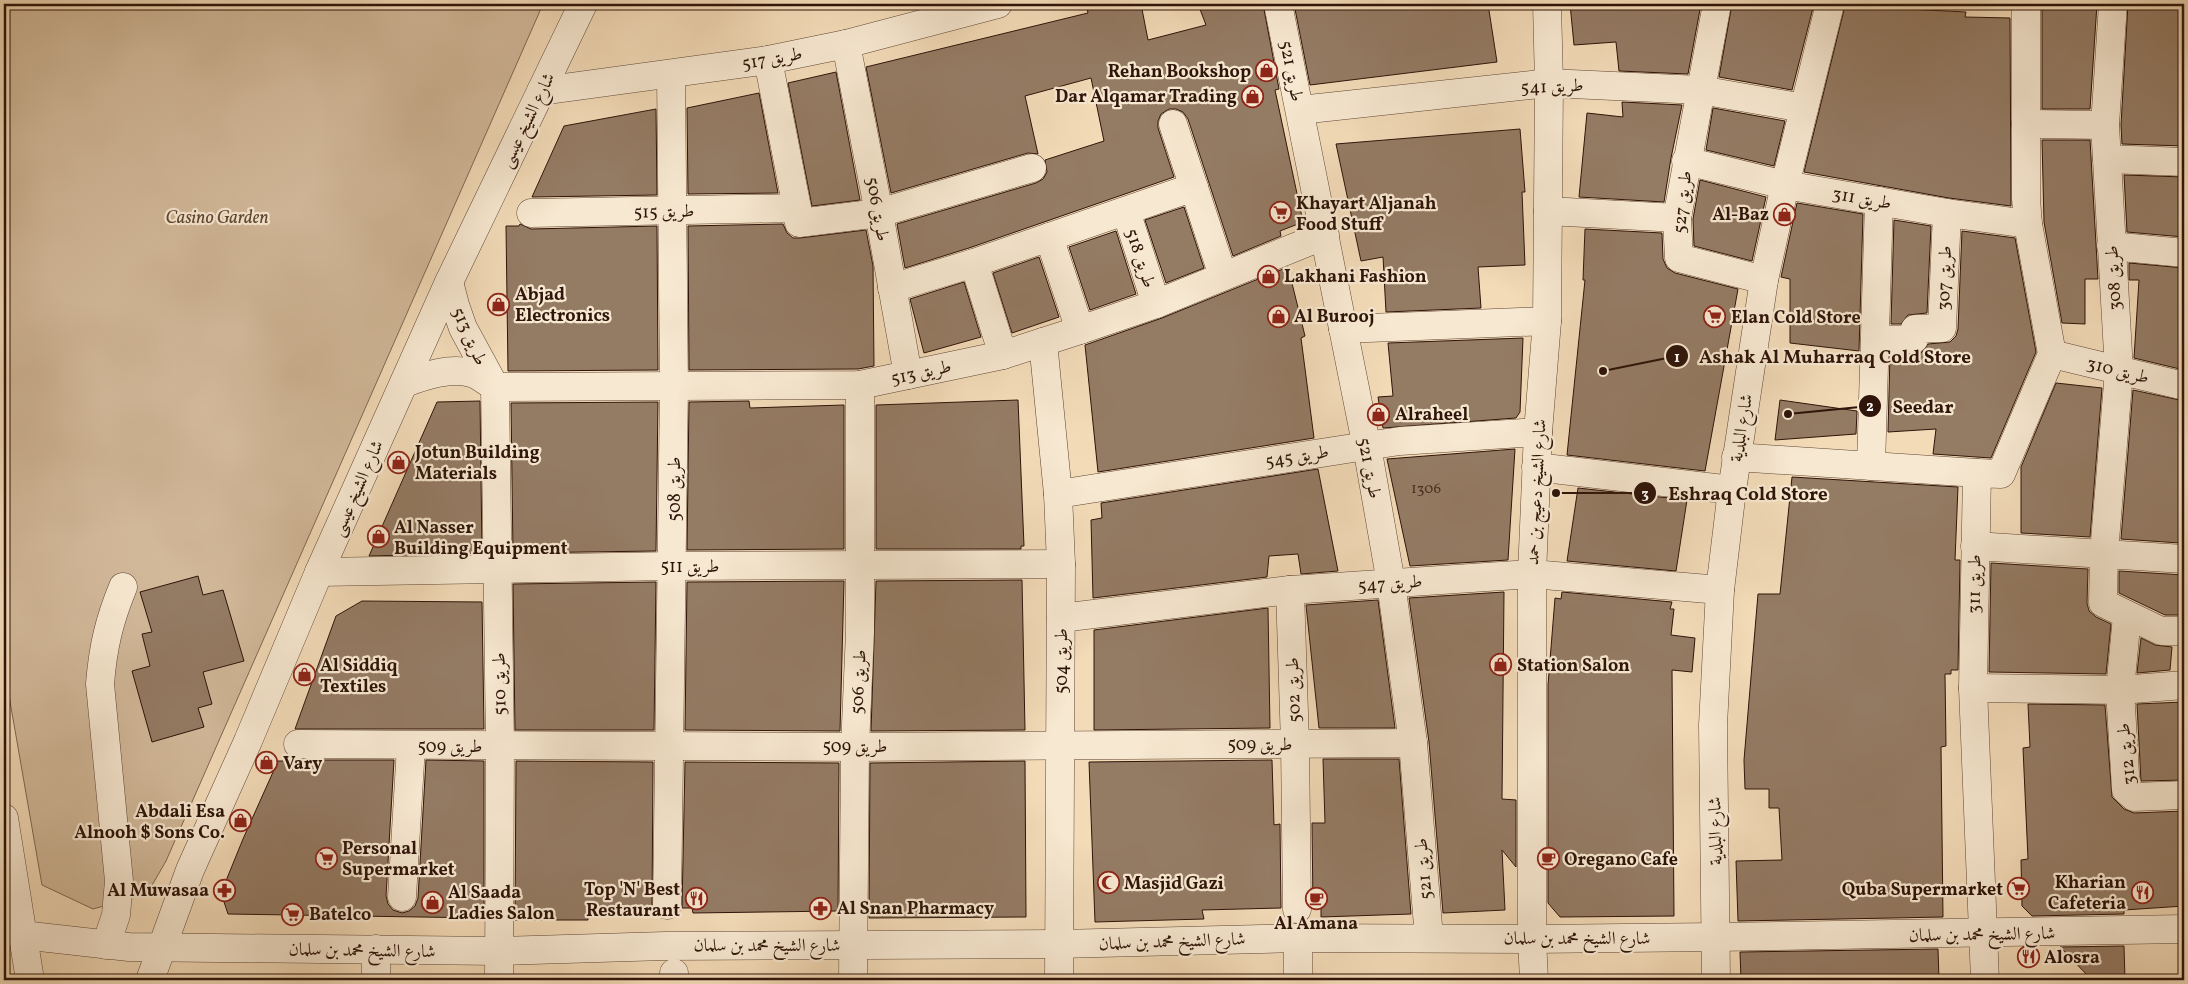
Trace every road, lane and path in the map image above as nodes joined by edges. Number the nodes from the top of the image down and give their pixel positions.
1 (583, 4) edge
2 (998, 4) edge
3 (1278, 4) edge
4 (1547, 4) edge
5 (1716, 4) edge
6 (1830, 4) edge
7 (2026, 4) edge
8 (2113, 4) edge
9 (846, 44) junction
10 (768, 60) junction
11 (671, 74) junction
12 (1549, 83) junction
13 (1700, 90) junction
14 (542, 91) junction
15 (1804, 108) junction
16 (1300, 110) junction
17 (1173, 124) dead end
18 (2026, 124) junction
19 (2105, 125) junction
20 (2107, 160) junction
21 (1686, 161) junction
22 (2184, 162) edge
23 (1032, 168) dead end
24 (1785, 185) junction
25 (1194, 187) junction
26 (1879, 201) junction
27 (797, 208) junction
28 (674, 210) junction
29 (1126, 211) junction
30 (1548, 211) junction
31 (531, 213) dead end
32 (879, 213) junction
33 (1947, 213) junction
34 (1677, 218) junction
35 (2028, 224) junction
36 (1325, 235) junction
37 (1049, 237) junction
38 (2112, 246) junction
39 (2184, 253) edge
40 (974, 263) junction
41 (1223, 276) junction
42 (1764, 280) junction
43 (449, 282) junction
44 (892, 288) junction
45 (1156, 304) junction
46 (1547, 321) junction
47 (1343, 328) junction
48 (1080, 330) junction
49 (1875, 340) junction
50 (1043, 342) junction
51 (2052, 354) junction
52 (1002, 355) junction
53 (2119, 371) junction
54 (908, 375) junction
55 (405, 383) junction
56 (860, 385) junction
57 (2184, 386) edge
58 (495, 387) junction
59 (674, 387) junction
60 (1538, 432) junction
61 (1366, 446) junction
62 (1736, 457) junction
63 (1871, 466) junction
64 (1536, 467) junction
65 (1978, 473) junction
66 (1732, 490) junction
67 (1058, 494) junction
68 (1975, 546) junction
69 (2104, 553) junction
70 (2184, 559) edge
71 (1060, 564) junction
72 (673, 566) junction
73 (860, 566) junction
74 (498, 570) junction
75 (319, 572) junction
76 (1532, 574) junction
77 (1391, 582) junction
78 (123, 587) dead end
79 (1290, 590) junction
80 (1720, 590) junction
81 (2127, 616) junction
82 (1062, 618) junction
83 (2184, 631) edge
84 (2184, 685) edge
85 (1973, 688) junction
86 (2120, 690) junction
87 (1413, 743) junction
88 (298, 744) dead end
89 (1061, 744) junction
90 (1295, 744) junction
91 (411, 746) junction
92 (500, 746) junction
93 (670, 746) junction
94 (855, 747) junction
95 (2184, 795) edge
96 (4, 818) edge
97 (10, 897) edge
98 (402, 897) dead end
99 (668, 904) dead end
100 (1296, 909) dead end
101 (2184, 930) edge
102 (1984, 934) junction
103 (22, 935) junction
104 (1716, 937) junction
105 (1298, 938) junction
106 (1429, 938) junction
107 (1532, 939) junction
108 (853, 944) junction
109 (1059, 944) junction
110 (106, 945) junction
111 (160, 948) junction
112 (376, 948) junction
113 (498, 951) junction
114 (30, 980) edge
115 (150, 980) edge
116 (376, 980) edge
117 (499, 980) edge
118 (853, 980) edge
119 (1058, 980) edge
120 (1298, 980) edge
121 (1534, 980) edge
122 (1716, 980) edge
123 (1985, 980) edge

1 - 14 street, شارع الشيخ عيسى
2 - 9 street, طريق 517
3 - 16 street, طريق 521
4 - 12 street, شارع الشيخ دعيج بن حمد
5 - 13 street, طريق 527
6 - 15 street, شارع البلدية
7 - 18 street
8 - 19 street, طريق 308
9 - 10 street, طريق 517
9 - 32 street, طريق 506
10 - 11 street, طريق 517
10 - 27 street
11 - 14 street, طريق 517
11 - 28 street, طريق 508
12 - 13 street, طريق 541
12 - 16 street, طريق 541
12 - 30 street, شارع الشيخ دعيج بن حمد
13 - 15 street, طريق 541
13 - 21 street, طريق 527
14 - 43 street, شارع الشيخ عيسى
15 - 24 street, شارع البلدية
16 - 36 street, طريق 521
17 - 25 street
18 - 19 street
18 - 35 street
19 - 20 street, طريق 308
20 - 22 street
20 - 38 street, طريق 308
21 - 24 street
21 - 34 street, طريق 527
23 - 32 street
24 - 26 street, طريق 311
24 - 42 street, شارع البلدية
25 - 29 street, طريق 518
25 - 41 street
26 - 33 street, طريق 311
26 - 49 street
27 - 28 street, طريق 515
27 - 32 street
28 - 31 street, طريق 515
28 - 59 street, طريق 508
29 - 37 street, طريق 518
29 - 45 street, طريق 518
30 - 34 street
30 - 46 street, شارع الشيخ دعيج بن حمد
32 - 44 street, طريق 506
33 - 35 street, طريق 311
33 - 49 street, طريق 307
34 - 42 street, طريق 527
35 - 51 street
36 - 41 street, طريق 513
36 - 47 street, طريق 521
37 - 40 street, طريق 518
37 - 48 street
38 - 39 street
38 - 53 street, طريق 308
40 - 44 street, طريق 518
40 - 52 street
41 - 45 street, طريق 513
42 - 62 street, شارع البلدية
43 - 55 street, شارع الشيخ عيسى
43 - 58 street, طريق 513
44 - 54 street, طريق 506
45 - 48 street, طريق 513
46 - 47 street
46 - 60 street, شارع الشيخ دعيج بن حمد
47 - 61 street, طريق 521
48 - 50 street, طريق 513
49 - 63 street
50 - 52 street, طريق 513
50 - 67 street, طريق 504
51 - 53 street, طريق 310
51 - 65 street
52 - 54 street, طريق 513
53 - 57 street, طريق 310
53 - 69 street, طريق 308
54 - 56 street, طريق 513
55 - 58 street, طريق 513
55 - 75 street, شارع الشيخ عيسى
56 - 59 street, طريق 513
56 - 73 street, طريق 506
58 - 59 street, طريق 513
58 - 74 street, طريق 510
59 - 72 street, طريق 508
60 - 61 street, طريق 545
60 - 64 street, شارع الشيخ دعيج بن حمد
61 - 67 street, طريق 545
61 - 77 street, طريق 521
62 - 63 street
62 - 66 street, شارع البلدية
63 - 65 street
64 - 66 street
64 - 76 street, شارع الشيخ دعيج بن حمد
65 - 68 street, طريق 311
66 - 80 street, شارع البلدية
67 - 71 street, طريق 504
68 - 69 street
68 - 85 street, طريق 311
69 - 70 street
69 - 81 street, طريق 308
71 - 73 street, طريق 511
71 - 82 street, طريق 504
72 - 73 street, طريق 511
72 - 74 street, طريق 511
72 - 93 street, طريق 508
73 - 94 street, طريق 506
74 - 75 street, طريق 511
74 - 92 street, طريق 510
75 - 111 street, شارع الشيخ عيسى
76 - 77 street, طريق 547
76 - 80 street, طريق 547
76 - 107 street, شارع الشيخ دعيج بن حمد
77 - 79 street, طريق 547
77 - 87 street, طريق 521
78 - 110 street
79 - 82 street, طريق 547
79 - 90 street, طريق 502
80 - 104 street, شارع البلدية
81 - 83 street, طريق 308
81 - 86 street, طريق 312
82 - 89 street, طريق 504
84 - 86 street
85 - 86 street
85 - 102 street, طريق 311
86 - 95 street, طريق 312
87 - 90 street, طريق 509
87 - 106 street, طريق 521
88 - 91 street, طريق 509
89 - 90 street, طريق 509
89 - 94 street, طريق 509
89 - 109 street, طريق 504
90 - 100 street, طريق 502
91 - 92 street, طريق 509
91 - 98 street
92 - 93 street, طريق 509
92 - 113 street, طريق 510
93 - 94 street, طريق 509
93 - 99 street, طريق 508
94 - 108 street, طريق 506
96 - 97 street
97 - 103 street
101 - 102 street, شارع الشيخ محمد بن سلمان
102 - 104 street, شارع الشيخ محمد بن سلمان
102 - 123 street, طريق 311
103 - 110 street, شارع الشيخ محمد بن سلمان
103 - 114 street
104 - 107 street, شارع الشيخ محمد بن سلمان
104 - 122 street, شارع البلدية
105 - 106 street, شارع الشيخ محمد بن سلمان
105 - 109 street, شارع الشيخ محمد بن سلمان
105 - 120 street
106 - 107 street, شارع الشيخ محمد بن سلمان
107 - 121 street, شارع الشيخ دعيج بن حمد
108 - 109 street, شارع الشيخ محمد بن سلمان
108 - 113 street, شارع الشيخ محمد بن سلمان
108 - 118 street, طريق 506
109 - 119 street, طريق 504
110 - 111 street, شارع الشيخ محمد بن سلمان
111 - 112 street, شارع الشيخ محمد بن سلمان
111 - 115 street, شارع الشيخ عيسى
112 - 113 street, شارع الشيخ محمد بن سلمان
112 - 116 street
113 - 117 street, طريق 510

